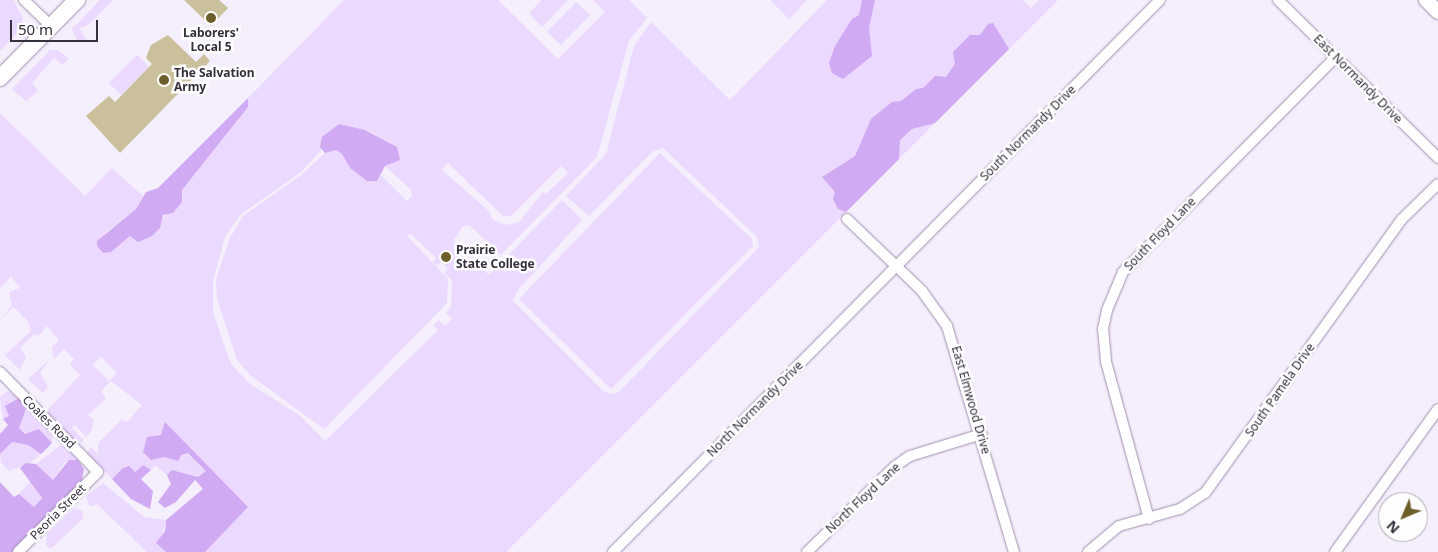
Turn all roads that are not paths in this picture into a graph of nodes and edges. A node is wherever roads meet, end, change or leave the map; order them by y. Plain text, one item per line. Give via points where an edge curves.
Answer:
1 (24, 0) edge
2 (76, 0) edge
3 (1160, 0) edge
4 (1278, 0) edge
5 (1426, 0) edge
6 (1438, 12) edge
7 (51, 26) junction
8 (1336, 57) junction
9 (0, 78) edge
10 (1438, 158) edge
11 (1438, 184) edge
12 (847, 219) dead end
13 (896, 266) junction
14 (0, 372) edge
15 (1438, 408) edge
16 (982, 434) junction
17 (98, 472) joint
18 (1149, 519) junction
19 (18, 552) edge
20 (613, 552) edge
21 (808, 552) edge
22 (1014, 552) edge
23 (1088, 552) edge
24 (1335, 552) edge

1 - 7 street
2 - 7 main road
3 - 13 street, South Normandy Drive
4 - 8 street, East Normandy Drive
5 - 6 main road
7 - 9 main road
8 - 10 street, East Normandy Drive
8 - 18 street, South Floyd Lane via 1123,272 1107,310 1103,329 1106,362
11 - 18 street, South Pamela Drive via 1402,219 1213,485 1190,504
12 - 13 street, East Elmwood Drive
13 - 16 street, East Elmwood Drive via 922,291 947,326
13 - 20 street, North Normandy Drive
14 - 17 street, Coales Road
15 - 24 street
16 - 21 street, North Floyd Lane via 910,456 894,467
16 - 22 street, East Elmwood Drive
17 - 19 street, Peoria Street
18 - 23 street, South Pamela Drive via 1119,526

